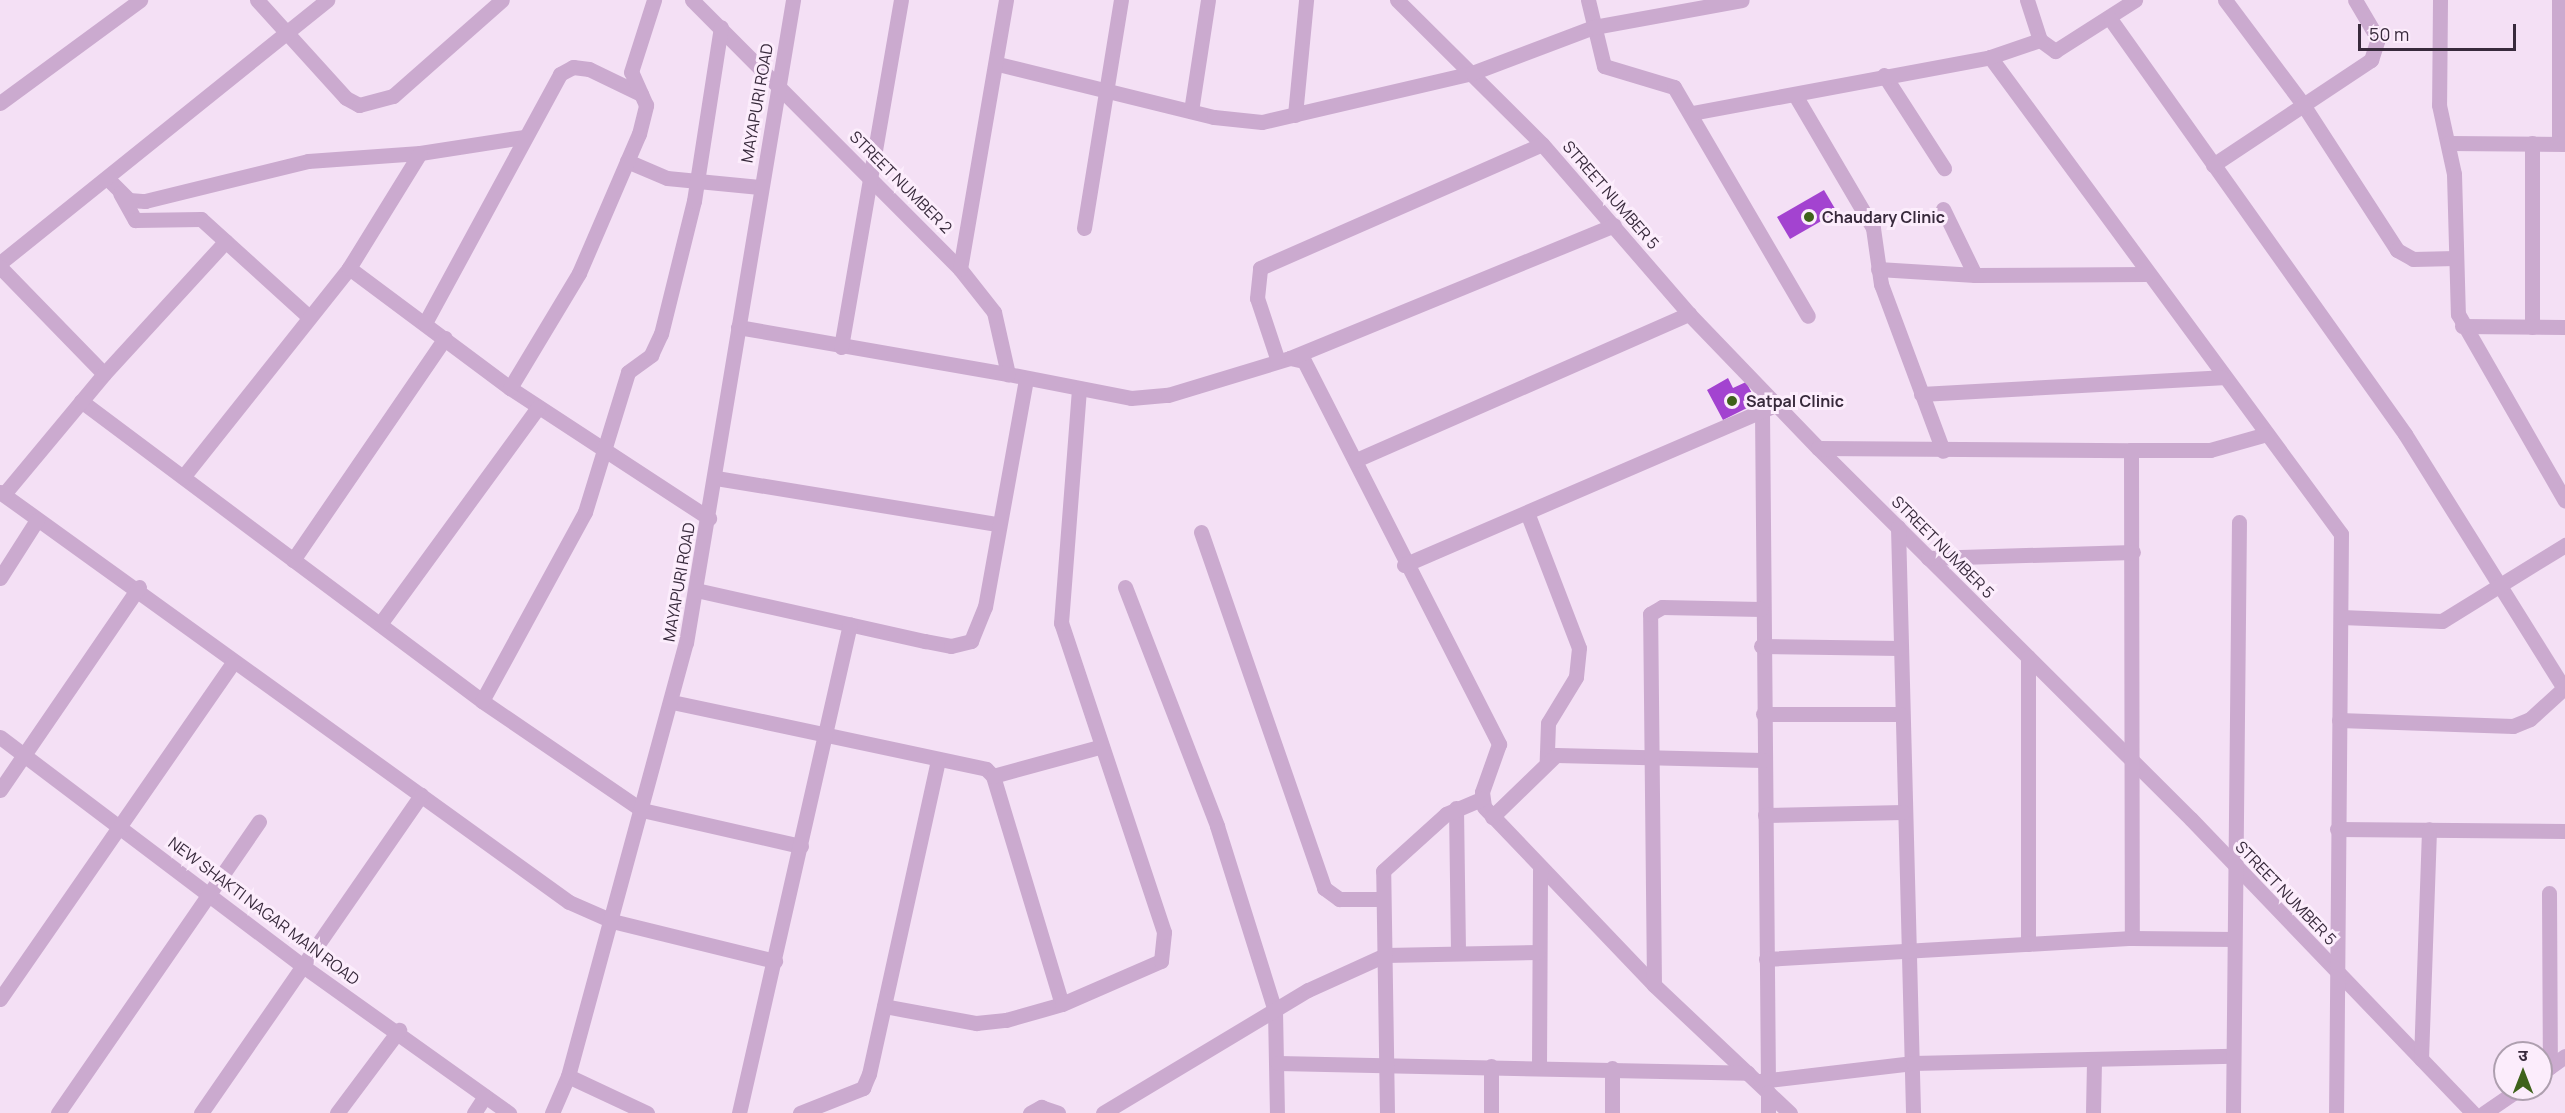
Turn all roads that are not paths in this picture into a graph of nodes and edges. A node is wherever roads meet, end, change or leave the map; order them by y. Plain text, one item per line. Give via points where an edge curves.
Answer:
1 (140, 0) edge
2 (257, 0) edge
3 (327, 0) edge
4 (502, 0) edge
5 (654, 0) edge
6 (692, 0) edge
7 (793, 0) edge
8 (901, 0) edge
9 (1006, 0) edge
10 (1121, 0) edge
11 (1208, 0) edge
12 (1306, 0) edge
13 (1397, 0) edge
14 (1588, 0) edge
15 (1742, 0) edge
16 (2027, 0) edge
17 (2135, 0) edge
18 (2225, 0) edge
19 (2355, 0) edge
20 (2440, 0) edge
21 (2559, 0) edge
22 (2111, 20) junction
23 (721, 27) junction
24 (1594, 27) junction
25 (288, 34) junction
26 (2040, 40) junction
27 (1990, 57) junction
28 (998, 64) junction
29 (1472, 73) junction
30 (1884, 75) junction
31 (780, 84) junction
32 (1109, 88) junction
33 (641, 93) junction
34 (1795, 94) junction
35 (0, 103) edge
36 (2302, 103) junction
37 (1191, 111) junction
38 (1692, 113) junction
39 (1295, 115) junction
40 (523, 137) junction
41 (2448, 143) junction
42 (2532, 143) junction
43 (1542, 144) junction
44 (2562, 144) edge
45 (420, 153) junction
46 (627, 161) junction
47 (2213, 165) junction
48 (1944, 168) dead end
49 (872, 179) junction
50 (108, 180) junction
51 (698, 180) junction
52 (760, 187) junction
53 (120, 193) junction
54 (1943, 209) dead end
55 (1614, 225) junction
56 (1084, 228) dead end
57 (226, 242) junction
58 (2455, 258) junction
59 (0, 265) edge
60 (349, 268) junction
61 (960, 269) junction
62 (1878, 269) junction
63 (2147, 274) junction
64 (1975, 275) junction
65 (1689, 314) junction
66 (1808, 316) dead end
67 (309, 317) junction
68 (425, 323) junction
69 (2462, 326) junction
70 (738, 327) junction
71 (2532, 327) junction
72 (2565, 327) edge
73 (445, 338) junction
74 (841, 346) junction
75 (1284, 359) junction
76 (104, 374) junction
77 (1008, 374) junction
78 (2222, 377) junction
79 (1026, 380) junction
80 (510, 388) junction
81 (1079, 389) junction
82 (1921, 394) junction
83 (81, 401) junction
84 (537, 407) junction
85 (1769, 408) junction
86 (2267, 434) junction
87 (606, 448) junction
88 (1818, 448) junction
89 (2131, 450) junction
90 (1943, 451) junction
91 (1356, 460) junction
92 (183, 477) junction
93 (716, 478) junction
94 (2, 493) edge
95 (2565, 501) edge
96 (1528, 515) junction
97 (709, 518) junction
98 (37, 520) junction
99 (2239, 522) dead end
100 (998, 524) junction
101 (1898, 527) junction
102 (1202, 532) dead end
103 (2565, 545) edge
104 (2133, 552) junction
105 (1928, 558) junction
106 (293, 560) junction
107 (1404, 565) junction
108 (0, 578) edge
109 (139, 587) junction
110 (1125, 587) dead end
111 (2502, 588) junction
112 (696, 590) junction
113 (1761, 609) junction
114 (2341, 617) junction
115 (380, 624) junction
116 (850, 624) junction
117 (1761, 646) junction
118 (1900, 648) junction
119 (2028, 657) junction
120 (233, 662) junction
121 (2565, 689) edge
122 (482, 701) junction
123 (672, 702) junction
124 (1763, 714) junction
125 (1900, 714) junction
126 (2339, 720) junction
127 (0, 736) edge
128 (826, 738) junction
129 (1099, 747) junction
130 (24, 753) junction
131 (1650, 757) junction
132 (938, 759) junction
133 (1547, 760) junction
134 (1763, 760) junction
135 (2133, 762) junction
136 (993, 776) junction
137 (0, 790) edge
138 (421, 795) junction
139 (1482, 800) junction
140 (1456, 808) junction
141 (642, 810) junction
142 (1903, 812) junction
143 (1765, 816) junction
144 (1492, 817) junction
145 (259, 822) dead end
146 (120, 825) junction
147 (2337, 830) junction
148 (2429, 830) junction
149 (2565, 831) edge
150 (801, 846) junction
151 (2234, 865) junction
152 (1540, 868) junction
153 (2549, 893) dead end
154 (209, 895) junction
155 (1380, 898) junction
156 (612, 921) junction
157 (2132, 938) junction
158 (2234, 939) junction
159 (2028, 944) junction
160 (1909, 949) junction
161 (1458, 950) junction
162 (1538, 952) junction
163 (1385, 956) junction
164 (1766, 959) junction
165 (775, 961) junction
166 (300, 964) junction
167 (2335, 969) junction
168 (1654, 986) junction
169 (0, 999) edge
170 (1062, 1004) junction
171 (884, 1006) junction
172 (1275, 1011) junction
173 (399, 1030) junction
174 (2546, 1041) edge
175 (2233, 1056) junction
176 (2421, 1059) junction
177 (2094, 1062) junction
178 (1278, 1063) junction
179 (1913, 1063) junction
180 (1388, 1064) junction
181 (1491, 1066) junction
182 (1539, 1066) junction
183 (1612, 1068) junction
184 (568, 1076) junction
185 (1760, 1082) junction
186 (485, 1096) junction
187 (2501, 1101) edge
188 (58, 1113) edge
189 (201, 1113) edge
190 (337, 1113) edge
191 (474, 1113) edge
192 (509, 1113) edge
193 (552, 1113) edge
194 (647, 1113) edge
195 (739, 1113) edge
196 (801, 1113) edge
197 (1030, 1113) edge
198 (1058, 1113) edge
199 (1103, 1113) edge
200 (1277, 1113) edge
201 (1387, 1113) edge
202 (1491, 1113) edge
203 (1612, 1113) edge
204 (1768, 1113) edge
205 (1790, 1113) edge
206 (1913, 1113) edge
207 (2093, 1113) edge
208 (2233, 1113) edge
209 (2336, 1113) edge
210 (2473, 1113) edge
211 (2484, 1113) edge

1 - 35 street
2 - 25 street
3 - 25 street
4 - 25 street via 393,96 373,105 346,98
5 - 33 street via 631,72
6 - 23 street, STREET NUMBER 2
7 - 31 street, MAYAPURI ROAD
8 - 49 street
9 - 28 street
10 - 32 street
11 - 37 street
12 - 39 street
13 - 29 street, STREET NUMBER 5
14 - 24 street
15 - 24 street
16 - 26 street
17 - 22 street
18 - 36 street
19 - 36 street via 2375,32 2376,52
20 - 41 street via 2439,105
21 - 44 street
22 - 26 street via 2062,49 2049,49
22 - 47 street
23 - 31 street, STREET NUMBER 2
23 - 51 street
24 - 29 street
24 - 38 street via 1604,66 1667,83
25 - 50 street
26 - 27 street
27 - 30 street
27 - 63 street
28 - 32 street
28 - 61 street
29 - 39 street
29 - 43 street, STREET NUMBER 5
30 - 34 street
30 - 48 street
31 - 49 street, STREET NUMBER 2
31 - 52 street, MAYAPURI ROAD
32 - 37 street
32 - 56 street
33 - 40 street via 589,69 566,70 554,81
33 - 46 street via 644,118
34 - 38 street
34 - 62 street via 1868,215
36 - 47 street
36 - 58 street via 2402,255
37 - 39 street via 1242,122
38 - 66 street
40 - 45 street
40 - 68 street
41 - 42 street
41 - 58 street
42 - 44 street
42 - 71 street
43 - 55 street, STREET NUMBER 5
43 - 75 street via 1260,268 1257,298
45 - 53 street via 286,165 145,201
45 - 60 street
46 - 51 street via 652,174
46 - 80 street via 579,273
47 - 111 street via 2405,434
49 - 61 street, STREET NUMBER 2
49 - 74 street
50 - 53 street
50 - 59 street
51 - 52 street
51 - 87 street via 661,334 651,355 628,372
52 - 70 street, MAYAPURI ROAD
53 - 57 street via 135,220 196,217
54 - 64 street
55 - 65 street, STREET NUMBER 5
55 - 75 street
57 - 67 street
57 - 76 street
58 - 69 street
59 - 76 street
60 - 67 street
60 - 68 street
61 - 77 street, STREET NUMBER 2 via 994,312
62 - 64 street
62 - 82 street
63 - 64 street
63 - 78 street
65 - 85 street, STREET NUMBER 5
65 - 91 street
67 - 92 street
68 - 73 street
69 - 71 street
69 - 95 street
70 - 74 street
70 - 93 street, MAYAPURI ROAD
71 - 72 street
73 - 80 street
73 - 106 street
74 - 77 street
75 - 81 street via 1168,395 1131,399
75 - 91 street via 1310,367
76 - 83 street
77 - 79 street
78 - 82 street
78 - 86 street
79 - 81 street
79 - 100 street
80 - 84 street
81 - 129 street via 1061,622
82 - 90 street
83 - 92 street
83 - 94 street
84 - 87 street
84 - 115 street
85 - 88 street, STREET NUMBER 5
85 - 96 street
85 - 113 street
86 - 89 street via 2210,450
86 - 114 street via 2337,523 2343,547
87 - 97 street
87 - 122 street via 585,512
88 - 90 street
88 - 101 street, STREET NUMBER 5
89 - 90 street
89 - 104 street
91 - 107 street
92 - 106 street
93 - 97 street, MAYAPURI ROAD
93 - 100 street
94 - 98 street
96 - 107 street
96 - 133 street via 1579,648 1576,677 1548,723
97 - 112 street, MAYAPURI ROAD
98 - 108 street
98 - 109 street
99 - 151 street
100 - 116 street via 985,607 971,641 951,646
101 - 105 street, STREET NUMBER 5
101 - 118 street
102 - 155 street via 1324,888 1339,899
103 - 111 street
104 - 105 street
104 - 135 street
105 - 119 street, STREET NUMBER 5
106 - 115 street
107 - 139 street via 1499,744
109 - 120 street
109 - 130 street
110 - 172 street via 1217,826
111 - 114 street via 2442,621
111 - 121 street
112 - 116 street
112 - 123 street, MAYAPURI ROAD
113 - 117 street
113 - 131 street via 1652,610
114 - 126 street
115 - 122 street
116 - 128 street
117 - 118 street
117 - 124 street
118 - 125 street
119 - 135 street, STREET NUMBER 5
119 - 159 street
120 - 138 street
120 - 146 street
121 - 126 street via 2530,719 2513,726
122 - 141 street
123 - 128 street
123 - 141 street, MAYAPURI ROAD
124 - 125 street
124 - 134 street
125 - 142 street
126 - 147 street
127 - 130 street, NEW SHAKTI NAGAR MAIN ROAD
128 - 132 street
128 - 150 street
129 - 136 street
129 - 170 street via 1164,932 1164,949 1151,968
130 - 137 street
130 - 146 street, NEW SHAKTI NAGAR MAIN ROAD
131 - 133 street via 1572,754
131 - 134 street
131 - 168 street
132 - 136 street via 986,769
132 - 171 street
133 - 144 street
134 - 143 street
135 - 151 street, STREET NUMBER 5
135 - 157 street
136 - 170 street
138 - 156 street via 533,880
138 - 166 street
139 - 140 street
139 - 144 street
140 - 155 street via 1386,864
140 - 161 street
141 - 150 street
141 - 156 street, MAYAPURI ROAD
142 - 143 street
142 - 160 street
143 - 164 street
144 - 152 street
145 - 154 street
146 - 154 street, NEW SHAKTI NAGAR MAIN ROAD
146 - 169 street
147 - 148 street
147 - 167 street
148 - 149 street
148 - 176 street
150 - 165 street
151 - 158 street
151 - 167 street, STREET NUMBER 5
152 - 162 street
152 - 168 street
153 - 174 street
154 - 166 street, NEW SHAKTI NAGAR MAIN ROAD
154 - 188 street
155 - 163 street
156 - 165 street
156 - 184 street, MAYAPURI ROAD
157 - 158 street
157 - 159 street
158 - 175 street
159 - 160 street
160 - 164 street
160 - 179 street
161 - 162 street
161 - 163 street
162 - 182 street
163 - 172 street
163 - 180 street
164 - 185 street
165 - 195 street
166 - 173 street, NEW SHAKTI NAGAR MAIN ROAD
166 - 189 street
167 - 176 street, STREET NUMBER 5
167 - 209 street
168 - 185 street
170 - 171 street via 976,1023
171 - 196 street via 863,1088
172 - 178 street
172 - 199 street
173 - 186 street, NEW SHAKTI NAGAR MAIN ROAD
173 - 190 street
175 - 177 street via 2126,1056
175 - 208 street
176 - 210 street, STREET NUMBER 5
177 - 179 street
177 - 207 street
178 - 180 street
178 - 200 street
179 - 185 street
179 - 206 street
180 - 181 street
180 - 201 street
181 - 182 street
181 - 202 street
182 - 183 street
183 - 185 street
183 - 203 street
184 - 193 street, MAYAPURI ROAD
184 - 194 street
185 - 204 street
185 - 205 street
186 - 191 street
186 - 192 street, NEW SHAKTI NAGAR MAIN ROAD
187 - 211 street
197 - 198 street via 1041,1107

